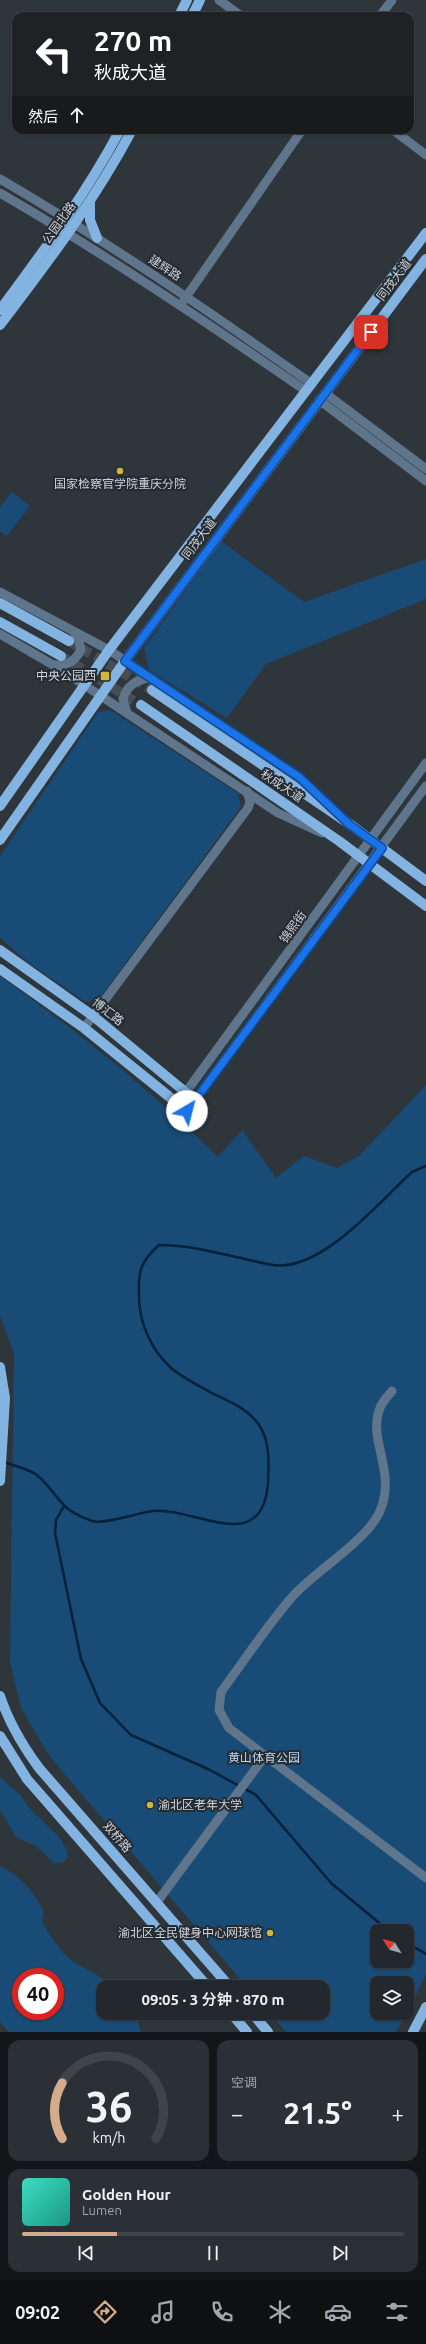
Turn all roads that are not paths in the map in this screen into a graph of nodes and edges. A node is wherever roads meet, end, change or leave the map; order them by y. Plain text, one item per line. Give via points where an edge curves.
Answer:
1 (187, 0) edge
2 (200, 0) edge
3 (219, 0) edge
4 (392, 0) edge
5 (181, 12) edge
6 (194, 12) edge
7 (236, 12) edge
8 (383, 12) edge
9 (118, 134) edge
10 (130, 134) edge
11 (299, 134) edge
12 (398, 134) edge
13 (426, 155) edge
14 (0, 179) edge
15 (0, 193) edge
16 (90, 201) junction
17 (67, 218) junction
18 (76, 224) junction
19 (65, 231) junction
20 (426, 233) edge
21 (97, 238) junction
22 (426, 259) edge
23 (187, 297) junction
24 (181, 305) junction
25 (0, 310) edge
26 (0, 325) edge
27 (309, 387) junction
28 (322, 397) junction
29 (426, 469) edge
30 (426, 480) edge
31 (0, 592) edge
32 (0, 603) edge
33 (0, 622) edge
34 (0, 634) edge
35 (71, 636) junction
36 (109, 650) junction
37 (61, 656) tunnel mouth
38 (125, 661) junction
39 (54, 665) junction
40 (151, 678) junction
41 (84, 685) junction
42 (152, 690) tunnel mouth
43 (100, 695) junction
44 (141, 705) tunnel mouth
45 (127, 713) junction
46 (426, 763) edge
47 (426, 786) edge
48 (246, 791) junction
49 (0, 806) edge
50 (350, 825) junction
51 (0, 840) edge
52 (339, 841) junction
53 (371, 841) junction
54 (382, 848) junction
55 (360, 856) junction
56 (370, 864) junction
57 (426, 881) edge
58 (426, 906) edge
59 (0, 950) edge
60 (0, 969) edge
61 (93, 1016) junction
62 (84, 1028) junction
63 (186, 1092) junction
64 (195, 1100) junction
65 (178, 1103) junction
66 (187, 1111) joint
67 (0, 1368) edge
68 (392, 1391) dead end
69 (0, 1481) edge
70 (0, 1696) edge
71 (0, 1736) edge
72 (265, 1756) junction
73 (426, 1878) edge
74 (157, 1902) junction
75 (202, 1980) edge
76 (224, 1980) edge
77 (426, 2007) edge
78 (237, 2020) edge
79 (258, 2020) edge
80 (247, 2032) edge
81 (268, 2032) edge
82 (413, 2032) edge

1 - 5 main road
2 - 6 main road
3 - 7 street
4 - 8 street
9 - 17 main road, 公园北路
10 - 16 main road, 公园北路
11 - 23 street
12 - 13 street
14 - 17 street, 建辉路
15 - 19 street, 建辉路
16 - 18 main road, 公园北路
16 - 21 main road via 90,220
17 - 18 street, 建辉路
17 - 19 main road, 公园北路
18 - 19 main road, 公园北路
18 - 21 street, 建辉路
19 - 24 street, 建辉路
19 - 25 main road, 公园北路
19 - 26 main road, 公园北路
20 - 27 main road, 同茂大道
21 - 23 street, 建辉路
22 - 28 main road, 同茂大道
23 - 24 street
23 - 27 street, 建辉路
24 - 27 street, 建辉路
27 - 36 main road, 同茂大道
28 - 29 street
28 - 30 street
28 - 38 main road, 同茂大道
31 - 35 street
32 - 35 main road
33 - 37 main road
34 - 39 street
35 - 36 street
35 - 39 street via 79,641 81,650 76,660 66,665
36 - 38 street
36 - 41 main road, 同茂大道
38 - 40 street
38 - 43 main road, 同茂大道
39 - 41 street
40 - 45 street via 144,678 129,686 123,699
40 - 50 street via 299,777
41 - 43 street
41 - 49 main road, 同茂大道
42 - 50 main road, 秋成大道
43 - 45 street
43 - 51 main road, 同茂大道
44 - 52 main road, 秋成大道
45 - 48 street
46 - 53 street, 锦熙街
47 - 54 street, 锦熙街
48 - 52 street via 278,813
48 - 61 street via 250,802 248,808
50 - 53 main road, 秋成大道
52 - 55 main road, 秋成大道
53 - 54 main road, 秋成大道
53 - 55 street, 锦熙街
54 - 56 street, 锦熙街
54 - 57 main road, 秋成大道
55 - 56 main road, 秋成大道
55 - 63 street, 锦熙街
56 - 58 main road, 秋成大道
56 - 64 street, 锦熙街
59 - 61 main road, 博汇路
60 - 62 main road
61 - 62 street
61 - 63 main road, 博汇路
62 - 65 main road
63 - 64 main road, 博汇路
63 - 65 street, 锦熙街
64 - 66 street, 锦熙街
65 - 66 main road
67 - 69 main road via 6,1398
68 - 72 street via 380,1407 376,1425 387,1477 386,1495 380,1512 369,1529 292,1597 221,1692 219,1710 229,1728
70 - 74 main road, 双桥路 via 21,1743 39,1768
71 - 75 main road via 27,1779
72 - 73 street
72 - 74 street
74 - 76 main road, 双桥路
77 - 82 main road
78 - 80 main road
79 - 81 main road

